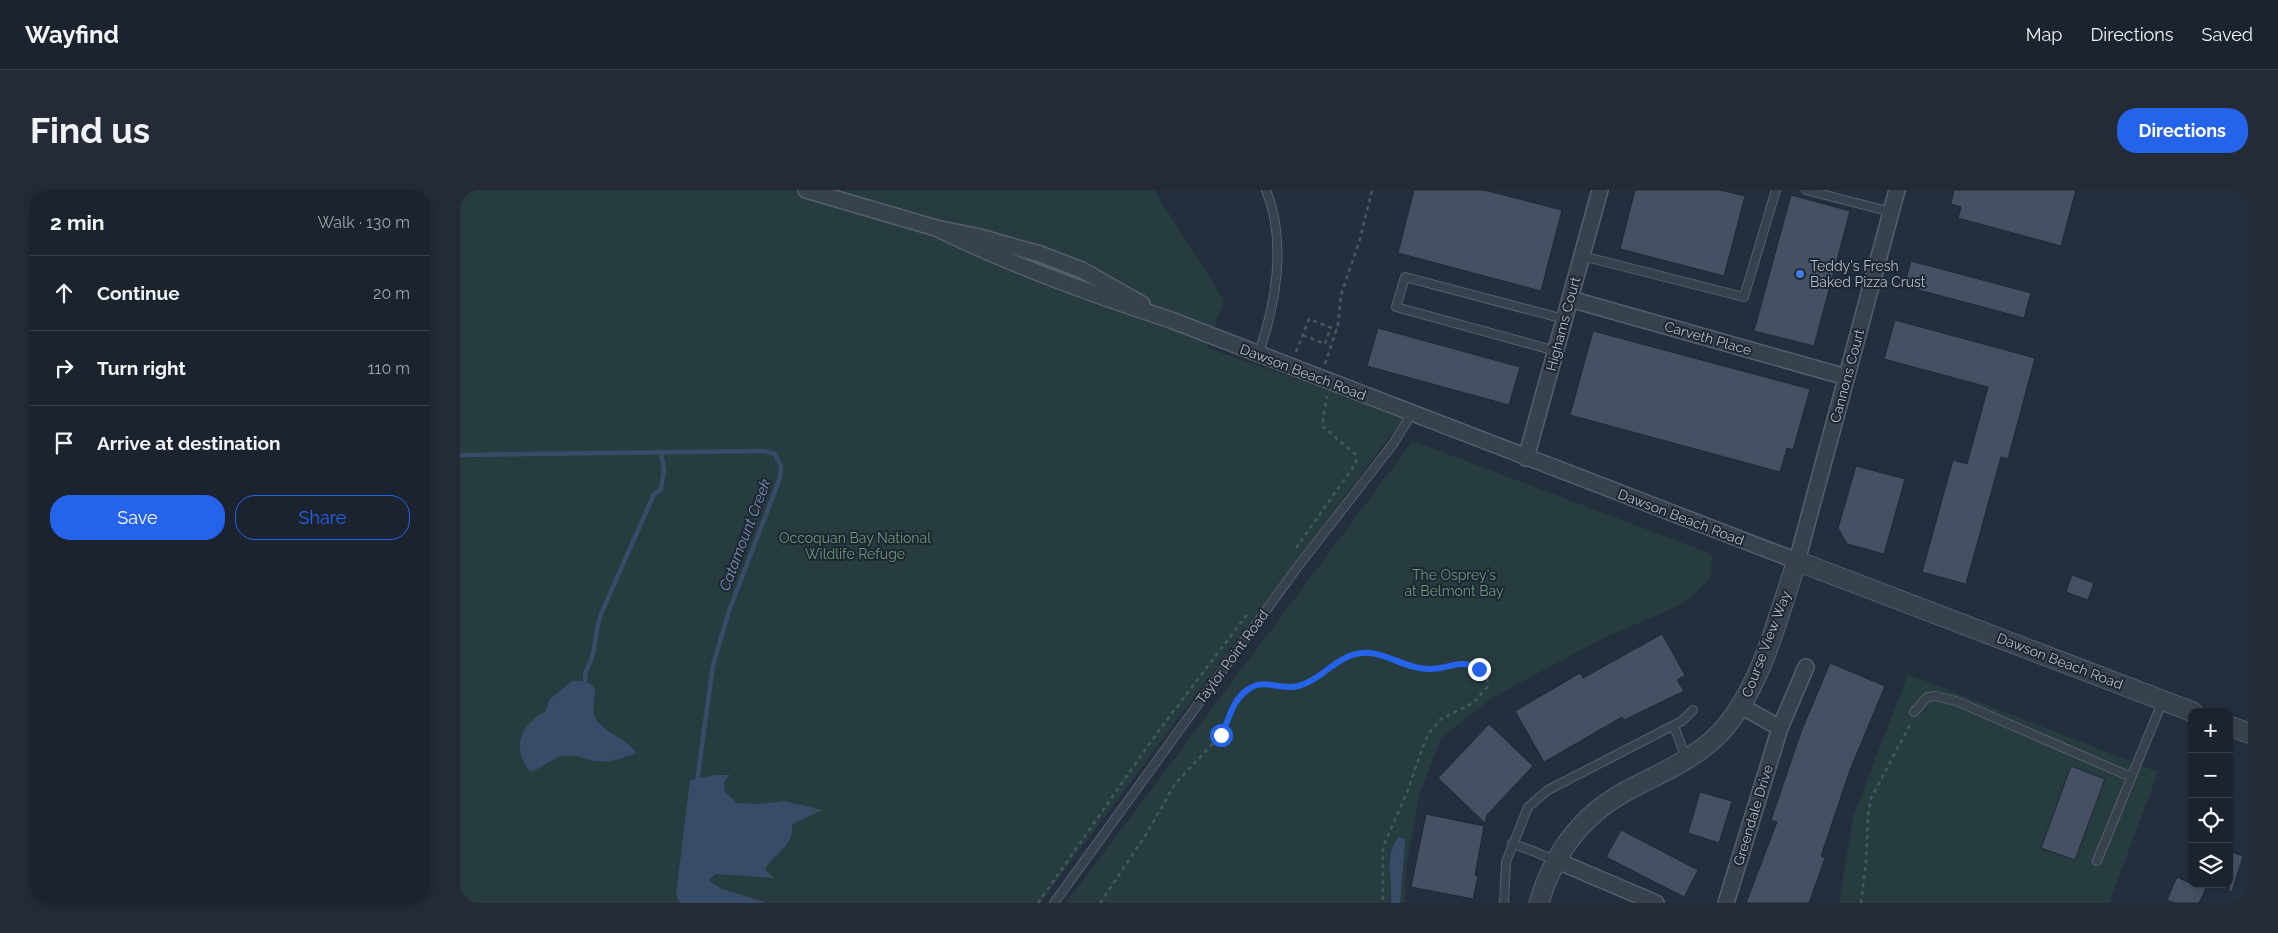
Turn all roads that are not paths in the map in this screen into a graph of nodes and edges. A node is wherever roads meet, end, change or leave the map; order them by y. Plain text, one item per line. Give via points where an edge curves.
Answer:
1 (806, 190) edge
2 (1266, 190) edge
3 (1776, 190) edge
4 (1806, 190) edge
5 (1897, 190) edge
6 (1597, 191) edge
7 (1891, 212) junction
8 (1582, 256) junction
9 (1570, 299) junction
10 (1564, 320) junction
11 (1556, 351) junction
12 (1258, 355) junction
13 (1846, 377) junction
14 (1412, 413) junction
15 (1526, 458) junction
16 (1797, 561) junction
17 (1806, 667) dead end
18 (2163, 700) junction
19 (1741, 706) junction
20 (1693, 710) dead end
21 (2188, 710) edge
22 (1914, 712) road end
23 (1674, 726) junction
24 (2233, 727) edge
25 (1780, 728) junction
26 (2248, 733) edge
27 (1686, 760) junction
28 (2131, 777) junction
29 (1512, 843) junction
30 (1555, 860) junction
31 (2097, 861) dead end
32 (1054, 903) edge
33 (1504, 903) edge
34 (1539, 903) edge
35 (1656, 903) edge
36 (1726, 903) edge

1 - 12 street, Dawson Beach Road via 936,228 1018,247 1074,266 1171,320
2 - 12 lane via 1276,230 1275,284 1268,328
3 - 8 lane via 1744,298
4 - 7 lane
5 - 7 street, Cannons Court
6 - 8 street, Highams Court
7 - 13 street, Cannons Court
8 - 9 street, Highams Court
9 - 10 street, Highams Court
9 - 13 street, Carveth Place
10 - 11 street, Highams Court
10 - 11 lane via 1405,277 1396,307
11 - 15 street, Highams Court
12 - 14 street, Dawson Beach Road
13 - 16 street, Cannons Court
14 - 15 street, Dawson Beach Road
14 - 32 lane, Taylor Point Road
15 - 16 street, Dawson Beach Road
16 - 18 street, Dawson Beach Road
16 - 19 street, Course View Way via 1753,684
17 - 25 street, Greendale Drive
18 - 21 street, Dawson Beach Road
18 - 28 lane
19 - 25 street
19 - 27 street, Course View Way via 1718,734
20 - 23 lane
22 - 28 lane via 1927,697 1956,701
23 - 27 lane
23 - 29 lane via 1548,790 1528,807
24 - 26 street
25 - 36 street, Greendale Drive
27 - 30 street, Course View Way via 1601,806 1577,829
28 - 31 lane
29 - 30 lane
29 - 33 lane via 1506,862
30 - 34 street, Course View Way
30 - 35 street

